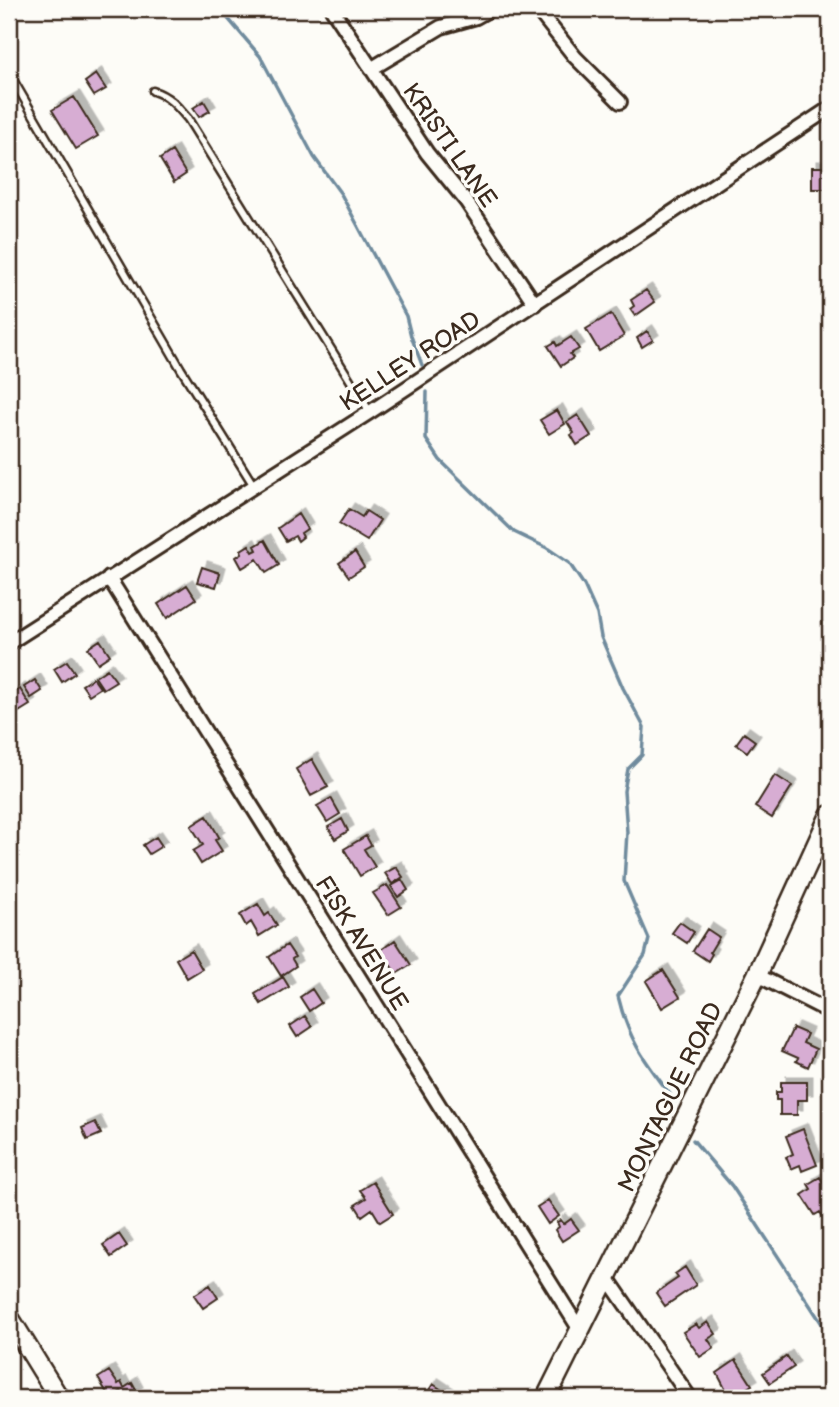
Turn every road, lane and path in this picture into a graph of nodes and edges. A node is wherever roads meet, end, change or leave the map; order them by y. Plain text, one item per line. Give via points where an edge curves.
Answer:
1 (332, 9) edge
2 (490, 9) edge
3 (537, 9) edge
4 (371, 69) junction
5 (9, 73) edge
6 (153, 91) dead end
7 (620, 102) dead end
8 (830, 108) edge
9 (535, 304) junction
10 (370, 412) junction
11 (254, 486) junction
12 (109, 578) junction
13 (9, 643) edge
14 (830, 815) edge
15 (757, 975) junction
16 (830, 1012) edge
17 (608, 1279) junction
18 (9, 1317) edge
19 (580, 1330) junction
20 (59, 1398) edge
21 (546, 1398) edge
22 (690, 1398) edge

1 - 4 street, KRISTI LANE
2 - 4 street via 441,27
3 - 7 street via 575,57
4 - 9 street, KRISTI LANE
5 - 11 lane via 180,369
6 - 10 lane via 173,101 188,119
8 - 9 street, KELLEY ROAD
9 - 10 street, KELLEY ROAD
10 - 11 street, KELLEY ROAD
11 - 12 street, KELLEY ROAD
12 - 13 street, KELLEY ROAD
12 - 19 street, FISK AVENUE
14 - 15 main road, MONTAGUE ROAD
15 - 16 street
15 - 17 main road, MONTAGUE ROAD
17 - 19 main road, MONTAGUE ROAD
17 - 22 street
18 - 20 main road
19 - 21 main road, MONTAGUE ROAD

